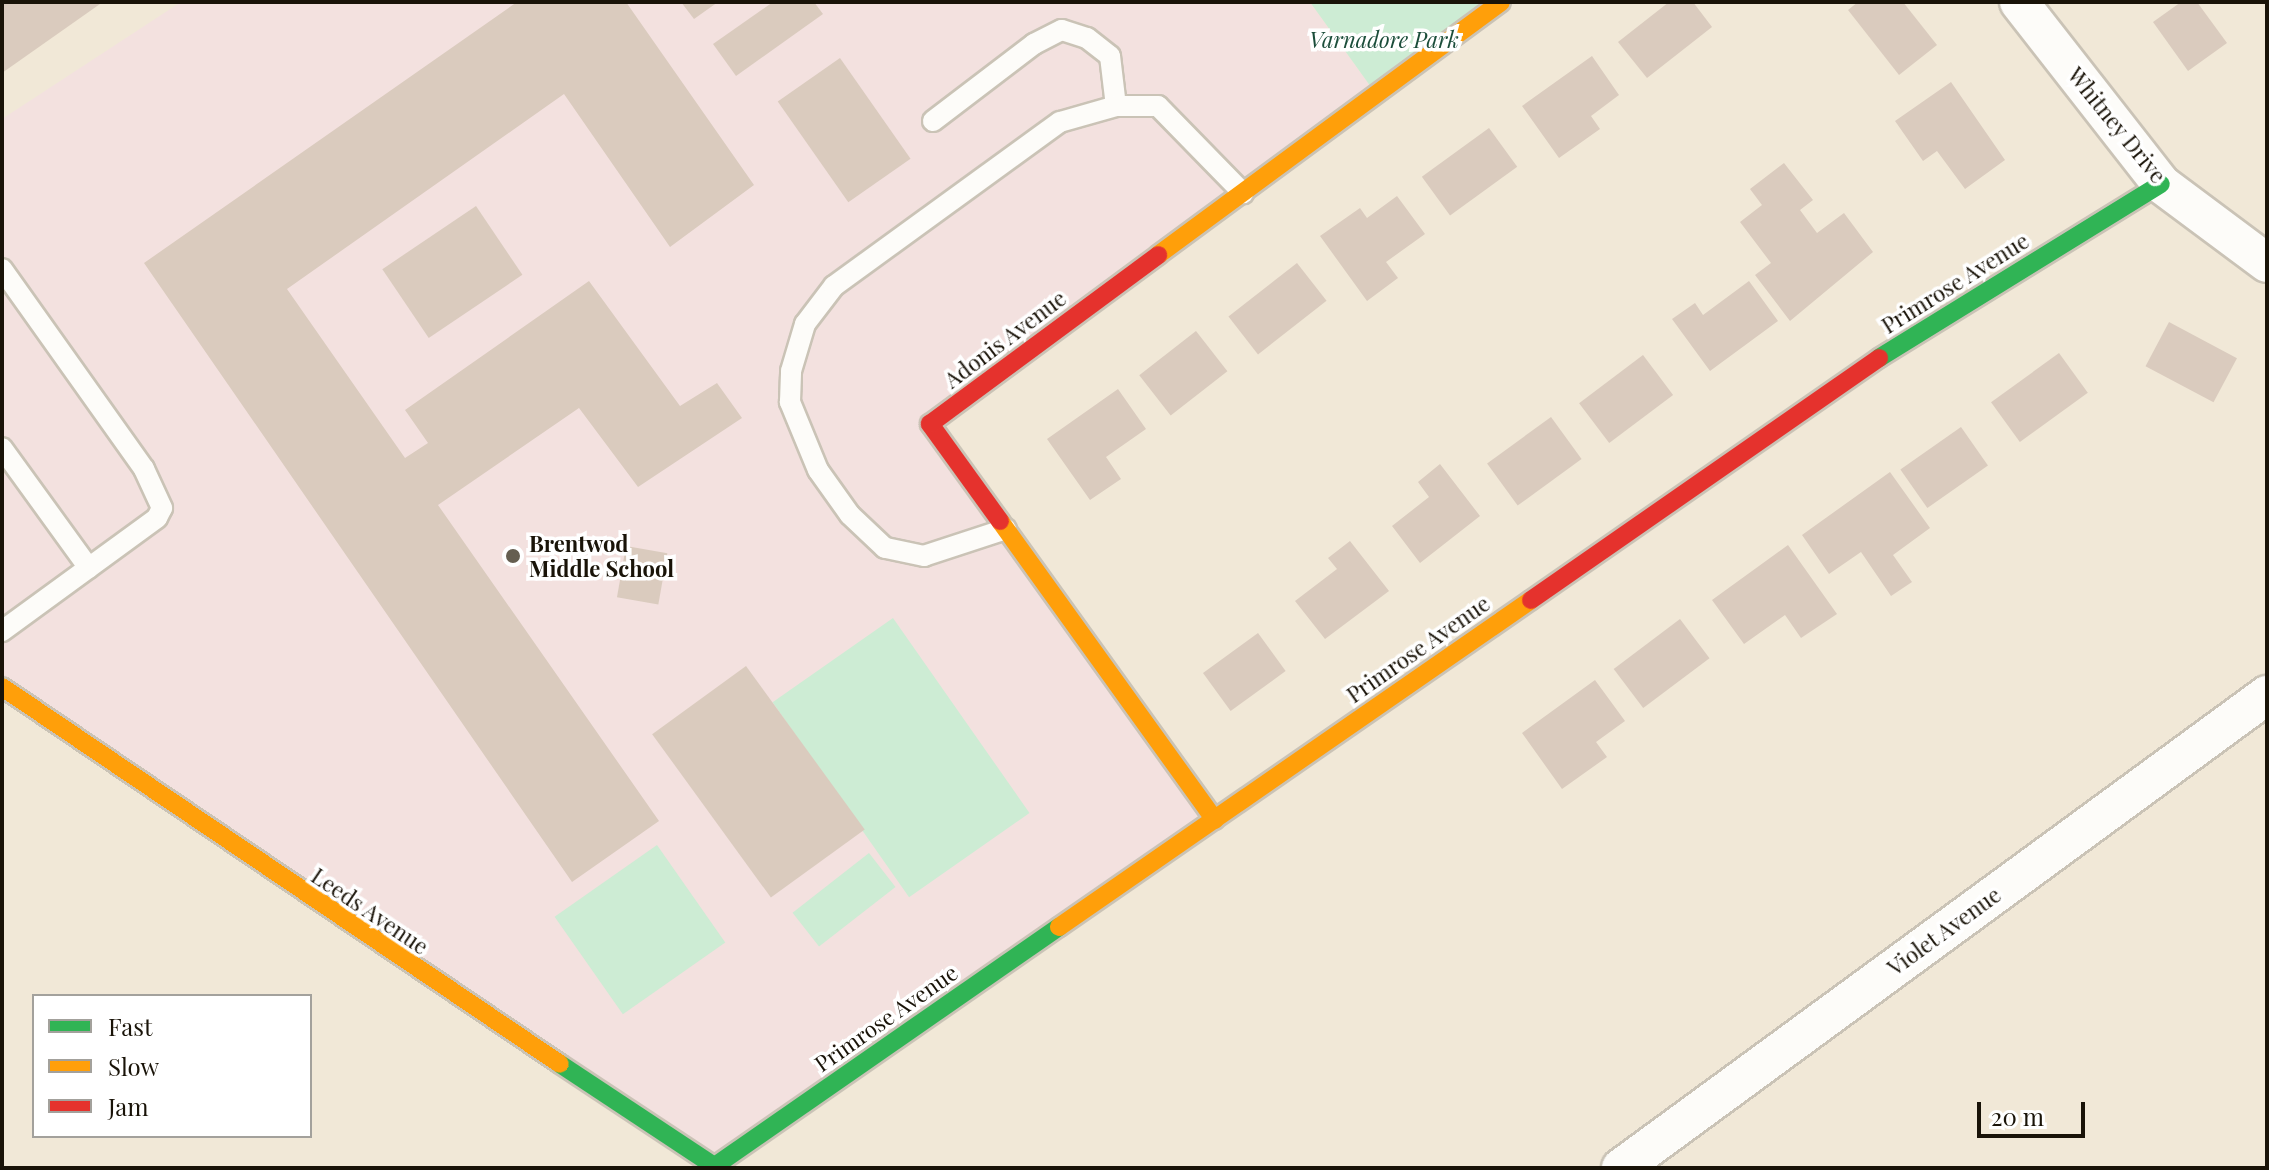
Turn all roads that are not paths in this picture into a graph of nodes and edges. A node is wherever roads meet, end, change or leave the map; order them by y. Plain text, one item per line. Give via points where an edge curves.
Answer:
1 (1501, 2) edge
2 (2019, 2) edge
3 (1116, 106) junction
4 (933, 121) dead end
5 (2161, 184) junction
6 (1243, 193) junction
7 (2267, 263) edge
8 (2, 269) edge
9 (2, 448) edge
10 (1006, 529) junction
11 (89, 568) junction
12 (2, 631) edge
13 (2, 687) edge
14 (2267, 695) edge
15 (1215, 820) junction
16 (714, 1167) edge
17 (1621, 1168) edge

1 - 6 street, Adonis Avenue
2 - 5 street, Whitney Drive
3 - 4 lane via 1110,56 1087,38 1062,30 1034,44
3 - 6 lane via 1158,106
3 - 10 lane via 1060,122 834,286 805,324 791,371 790,402 818,470 850,515 885,548 924,556
5 - 7 street, Whitney Drive
5 - 15 street, Primrose Avenue via 1879,358
6 - 10 street, Adonis Avenue via 930,424
8 - 11 lane via 160,494 157,518
9 - 11 lane
10 - 15 street, Adonis Avenue
11 - 12 lane
13 - 16 street, Leeds Avenue via 315,903
14 - 17 street, Violet Avenue
15 - 16 street, Primrose Avenue

